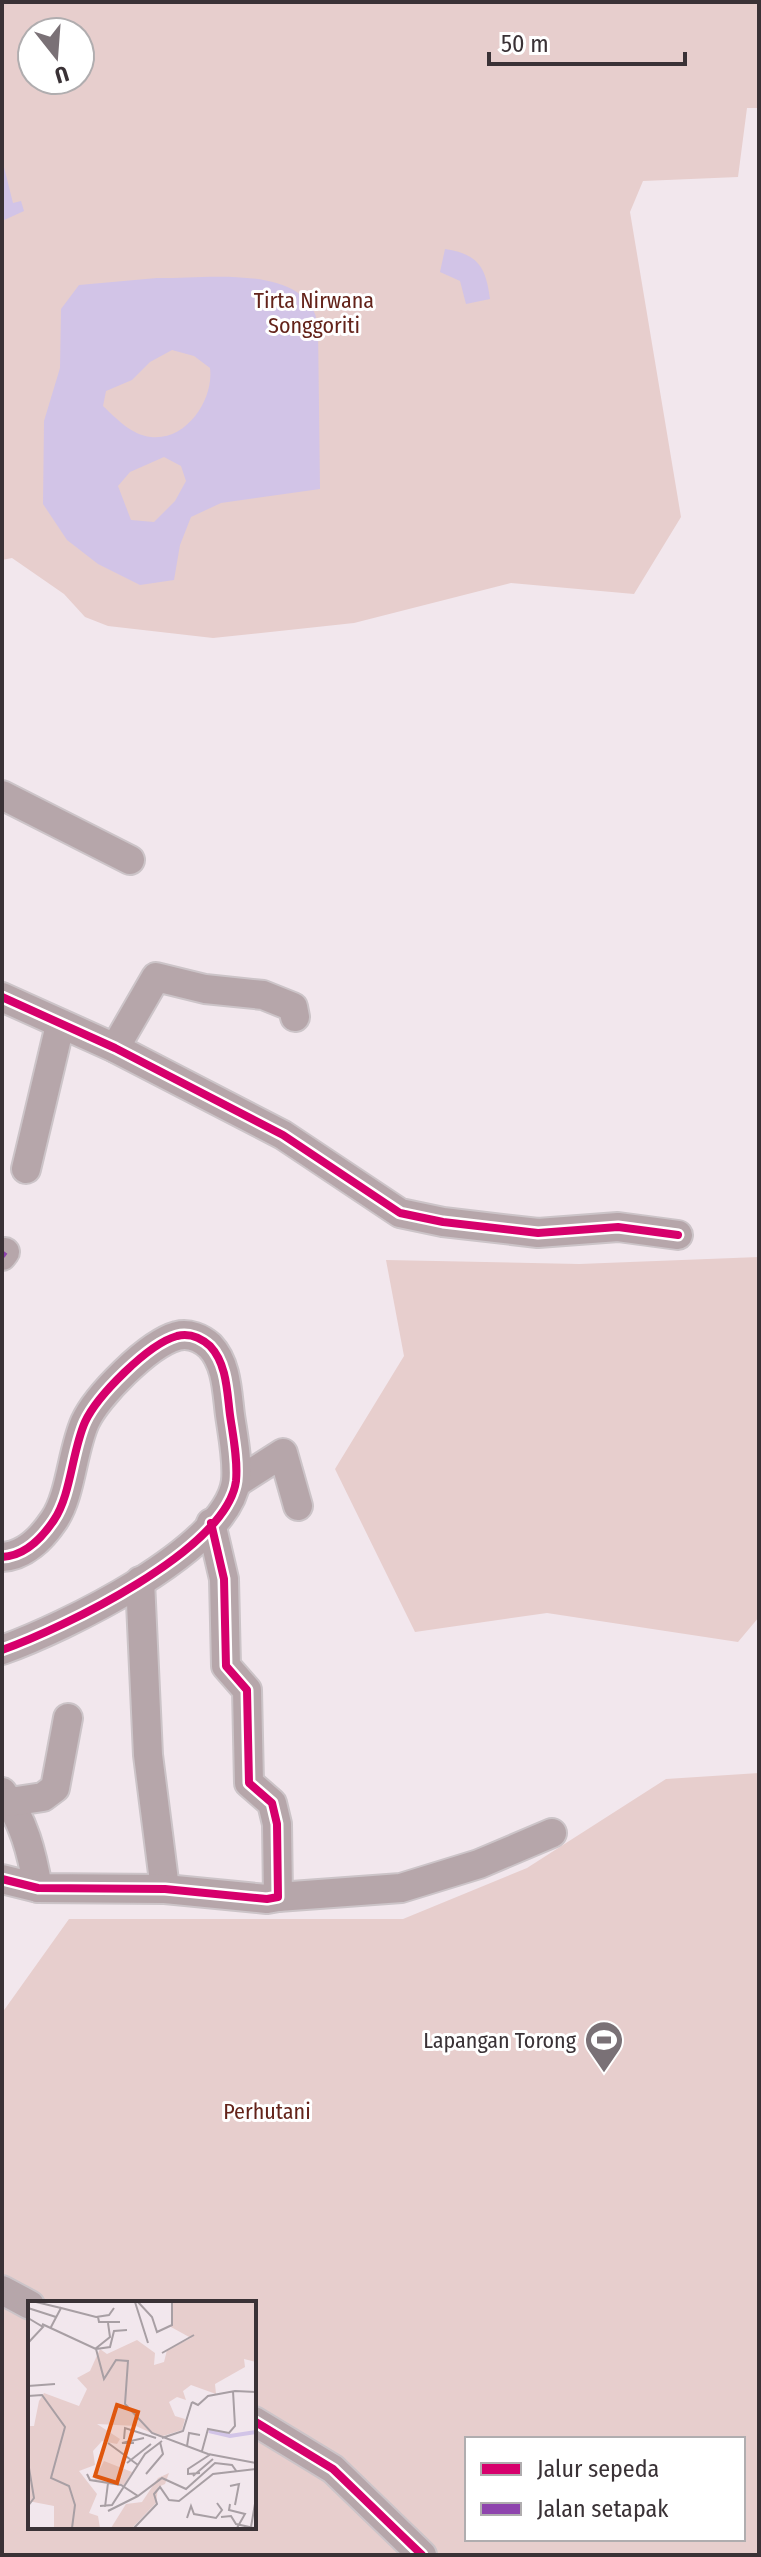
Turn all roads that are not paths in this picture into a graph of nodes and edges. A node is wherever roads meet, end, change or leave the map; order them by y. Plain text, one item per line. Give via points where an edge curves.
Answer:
1 (2, 795) edge
2 (130, 860) dead end
3 (2, 997) edge
4 (295, 1017) dead end
5 (60, 1025) junction
6 (115, 1048) junction
7 (26, 1169) dead end
8 (678, 1235) dead end
9 (236, 1483) junction
10 (298, 1506) dead end
11 (211, 1523) junction
12 (2, 1557) edge
13 (140, 1581) junction
14 (2, 1650) edge
15 (68, 1718) dead end
16 (6, 1797) edge
17 (552, 1833) dead end
18 (2, 1879) edge
19 (38, 1888) junction
20 (165, 1889) junction
21 (278, 1897) junction
22 (2, 2290) edge
23 (28, 2304) edge
24 (256, 2422) edge
25 (422, 2555) edge

1 - 2 street
3 - 5 street
4 - 6 street via 293,1007 263,995 156,977
5 - 6 street
5 - 7 street
6 - 8 street via 283,1135 400,1213 538,1233 618,1227
9 - 10 street via 283,1453
9 - 11 street
9 - 12 street via 234,1439 219,1360 197,1337 178,1336 114,1383 92,1409 56,1518 32,1545
11 - 13 street via 170,1565
11 - 21 street via 224,1579 226,1666 247,1690 249,1783 272,1803 277,1824
13 - 14 street via 53,1631
13 - 20 street via 148,1755
15 - 16 street via 55,1788 43,1797
16 - 19 street via 32,1855
17 - 21 street via 479,1864 401,1888
18 - 19 street
19 - 20 street
20 - 21 street
22 - 23 street
24 - 25 street via 333,2469

